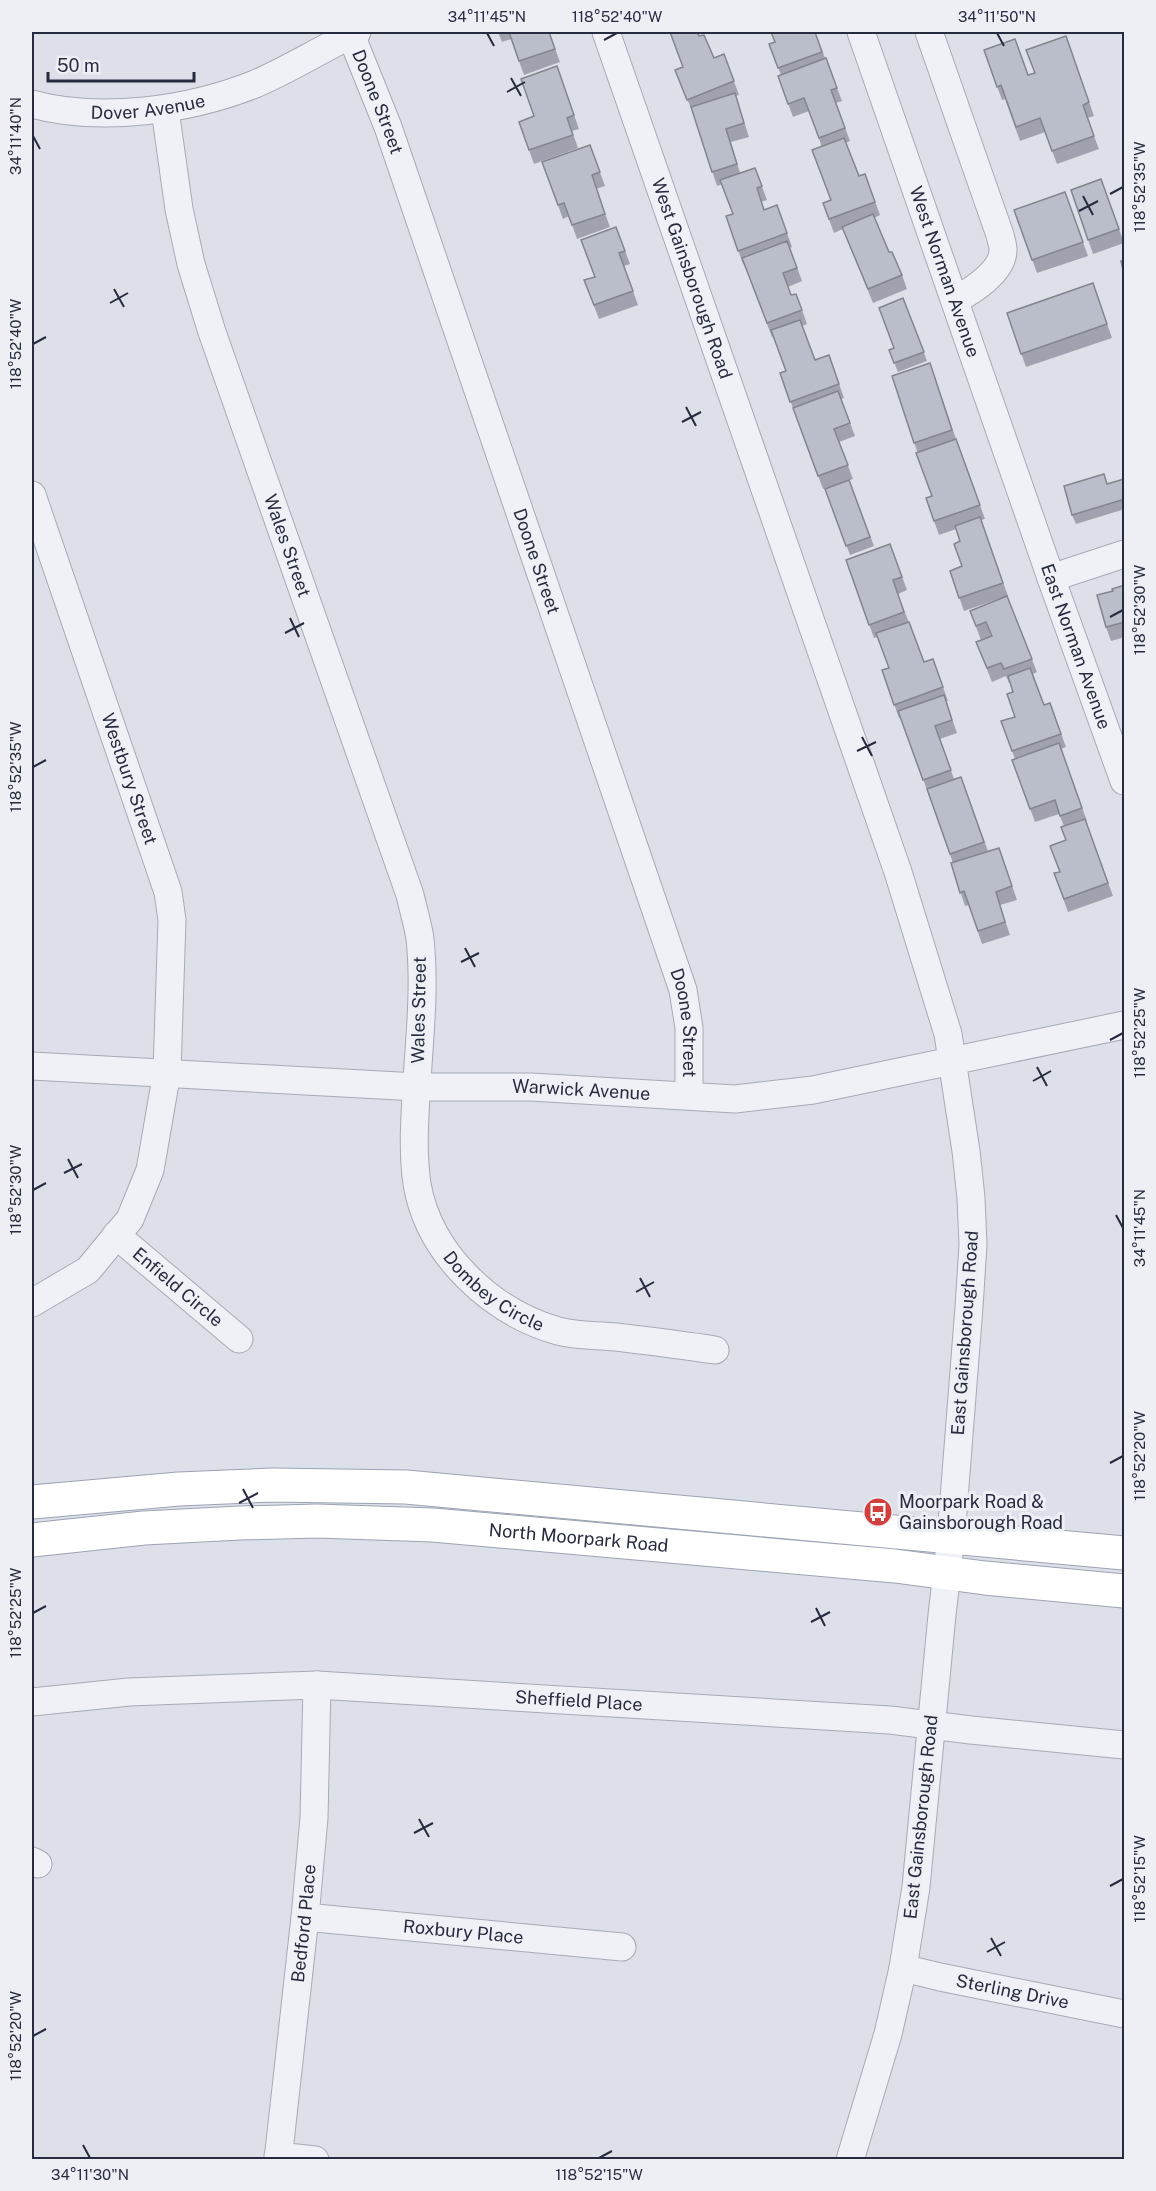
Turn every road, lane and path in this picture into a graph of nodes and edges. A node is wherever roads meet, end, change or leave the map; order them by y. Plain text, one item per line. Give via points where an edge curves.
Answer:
1 (606, 32) edge
2 (861, 32) edge
3 (929, 32) edge
4 (354, 33) edge
5 (32, 104) edge
6 (165, 110) junction
7 (955, 300) junction
8 (32, 495) edge
9 (1028, 510) joint
10 (776, 526) joint
11 (1125, 554) edge
12 (1051, 578) junction
13 (1125, 781) edge
14 (1125, 1025) edge
15 (953, 1061) junction
16 (32, 1066) edge
17 (167, 1072) junction
18 (417, 1087) junction
19 (689, 1095) junction
20 (116, 1235) junction
21 (32, 1303) edge
22 (239, 1339) dead end
23 (715, 1350) dead end
24 (32, 1502) edge
25 (951, 1537) junction
26 (32, 1540) edge
27 (1125, 1554) edge
28 (947, 1573) junction
29 (1125, 1592) edge
30 (317, 1685) junction
31 (32, 1702) edge
32 (931, 1725) junction
33 (1125, 1745) edge
34 (305, 1917) junction
35 (622, 1947) dead end
36 (903, 1968) junction
37 (1125, 2014) edge
38 (278, 2158) edge
39 (315, 2160) edge
40 (850, 2160) edge

1 - 10 street, West Gainsborough Road
2 - 7 street, West Norman Avenue
3 - 7 street via 1004,251 999,264 975,290
4 - 6 street, Dover Avenue via 256,83
4 - 19 street, Doone Street via 683,990 689,1028
5 - 6 street, Dover Avenue via 104,112
6 - 18 street, Wales Street via 179,209 205,309 410,895 420,937 422,970
7 - 9 street, West Norman Avenue
8 - 17 street, Westbury Street via 168,892 172,920
9 - 12 street, East Norman Avenue
10 - 15 street, East Gainsborough Road via 898,872
11 - 12 street
12 - 13 street, East Norman Avenue
14 - 15 street, Warwick Avenue
15 - 19 street, Warwick Avenue via 813,1090 735,1099
15 - 25 street, East Gainsborough Road via 966,1151 973,1245
16 - 17 street, Warwick Avenue
17 - 18 street, Warwick Avenue
17 - 20 street, Westbury Street via 150,1170 130,1219
18 - 19 street, Warwick Avenue via 531,1087
18 - 23 street, Dombey Circle via 417,1185 427,1218 457,1266 480,1289 513,1314 559,1331
20 - 21 street, Westbury Street via 88,1270
20 - 22 street, Enfield Circle
24 - 25 main road, North Moorpark Road via 273,1485 406,1487
25 - 27 main road, North Moorpark Road
25 - 28 street, East Gainsborough Road
26 - 28 main road, North Moorpark Road via 240,1523 433,1524
28 - 29 main road, North Moorpark Road
28 - 32 street, East Gainsborough Road
30 - 31 street, Sheffield Place via 129,1692
30 - 32 street, Sheffield Place
30 - 34 street, Bedford Place via 314,1818
32 - 33 street, Sheffield Place
32 - 36 street, East Gainsborough Road via 916,1887
34 - 35 street, Roxbury Place
34 - 38 street, Bedford Place
36 - 37 street, Sterling Drive
36 - 40 street, East Gainsborough Road via 888,2034
38 - 39 street

